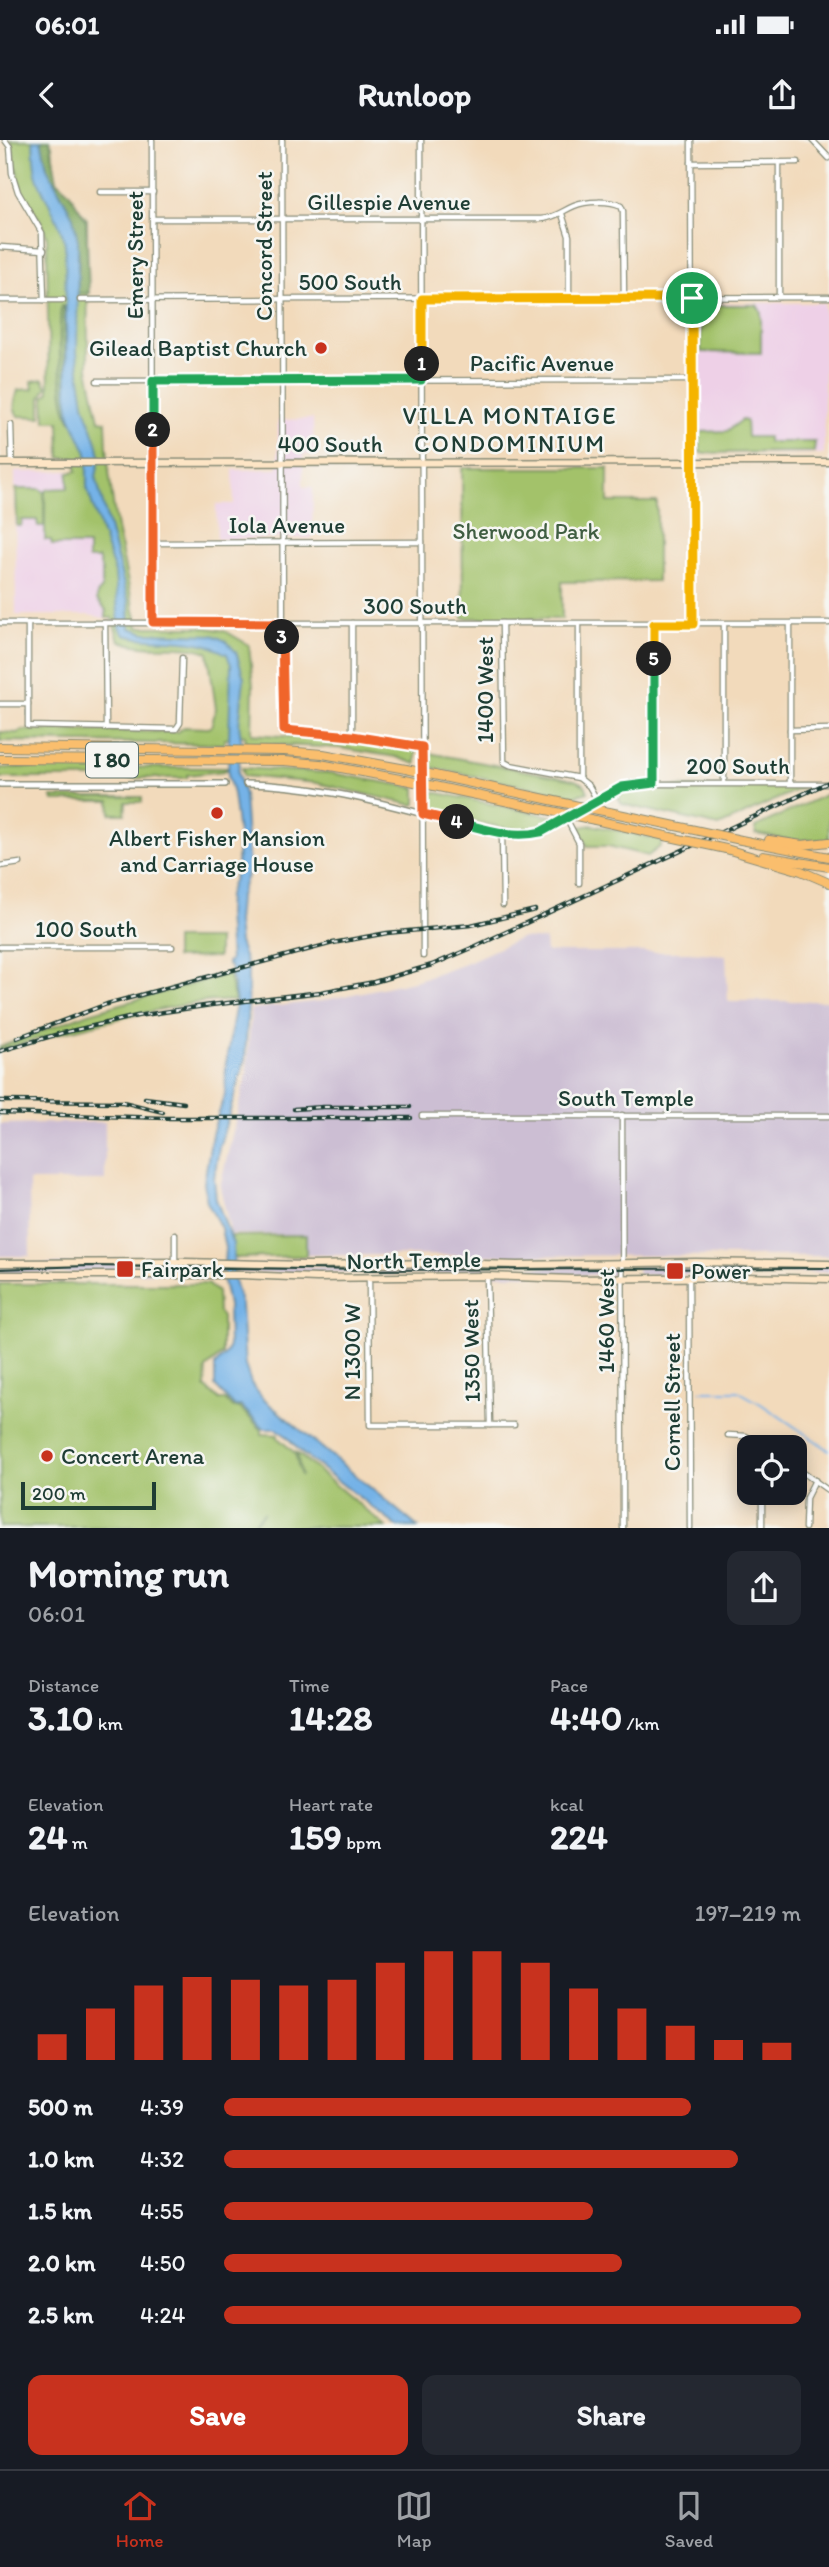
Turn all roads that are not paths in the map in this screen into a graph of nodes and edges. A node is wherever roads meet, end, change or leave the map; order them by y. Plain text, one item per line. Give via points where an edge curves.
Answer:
1 (5, 140) edge
2 (152, 140) edge
3 (282, 140) edge
4 (421, 140) edge
5 (691, 140) edge
6 (812, 140) edge
7 (829, 158) edge
8 (779, 162) junction
9 (798, 162) dead end
10 (691, 163) junction
11 (100, 192) dead end
12 (153, 192) junction
13 (561, 214) junction
14 (153, 219) junction
15 (282, 219) junction
16 (421, 219) junction
17 (0, 247) edge
18 (44, 250) junction
19 (779, 297) junction
20 (829, 297) edge
21 (692, 298) junction
22 (282, 299) junction
23 (422, 299) junction
24 (569, 299) junction
25 (624, 299) junction
26 (0, 300) edge
27 (44, 300) junction
28 (63, 300) dead end
29 (80, 300) dead end
30 (153, 300) junction
31 (282, 380) junction
32 (421, 380) junction
33 (692, 380) junction
34 (97, 381) dead end
35 (153, 381) junction
36 (11, 425) dead end
37 (421, 461) junction
38 (693, 461) junction
39 (829, 461) edge
40 (153, 462) junction
41 (282, 462) junction
42 (0, 463) edge
43 (12, 463) junction
44 (422, 542) junction
45 (153, 543) junction
46 (282, 543) junction
47 (153, 622) junction
48 (0, 623) edge
49 (28, 623) junction
50 (105, 623) junction
51 (282, 623) junction
52 (352, 623) junction
53 (422, 623) junction
54 (502, 623) junction
55 (829, 623) edge
56 (579, 624) junction
57 (654, 624) junction
58 (693, 624) junction
59 (724, 624) junction
60 (790, 624) junction
61 (182, 658) dead end
62 (0, 704) edge
63 (28, 704) junction
64 (106, 728) junction
65 (829, 729) edge
66 (790, 730) junction
67 (352, 736) junction
68 (0, 746) edge
69 (422, 747) junction
70 (0, 760) edge
71 (579, 778) junction
72 (654, 783) junction
73 (724, 783) junction
74 (790, 783) junction
75 (0, 784) edge
76 (225, 784) dead end
77 (246, 784) dead end
78 (829, 784) edge
79 (597, 800) junction
80 (423, 814) junction
81 (566, 818) junction
82 (502, 833) junction
83 (743, 841) junction
84 (829, 842) edge
85 (726, 849) junction
86 (829, 857) edge
87 (20, 863) dead end
88 (0, 866) edge
89 (829, 867) edge
90 (579, 883) dead end
91 (829, 883) edge
92 (503, 905) dead end
93 (0, 947) edge
94 (172, 947) dead end
95 (423, 956) dead end
96 (622, 1115) junction
97 (422, 1116) dead end
98 (829, 1116) edge
99 (175, 1234) dead end
100 (175, 1262) junction
101 (624, 1262) junction
102 (0, 1263) edge
103 (829, 1264) edge
104 (0, 1275) edge
105 (175, 1276) junction
106 (487, 1276) junction
107 (690, 1277) junction
108 (369, 1278) junction
109 (624, 1279) junction
110 (829, 1279) edge
111 (490, 1425) junction
112 (514, 1425) dead end
113 (728, 1435) dead end
114 (737, 1436) edge
115 (807, 1475) edge
116 (815, 1480) junction
117 (829, 1491) edge
118 (762, 1505) edge
119 (623, 1528) edge
120 (690, 1528) edge
121 (761, 1528) edge
122 (806, 1528) edge

1 - 18 street via 18,192 41,231
2 - 12 street, Emery Street
3 - 15 street, Concord Street
4 - 16 street
5 - 10 street
6 - 7 street
8 - 9 street
8 - 10 street
8 - 19 street
10 - 21 street
11 - 12 street
12 - 14 street, Emery Street
13 - 16 street, Gillespie Avenue via 547,219
13 - 24 street via 569,236
13 - 25 street, Gillespie Avenue via 583,204 621,206
14 - 15 street, Gillespie Avenue
14 - 30 street, Emery Street
15 - 16 street, Gillespie Avenue
15 - 22 street, Concord Street
16 - 23 street
17 - 18 street
18 - 27 street
19 - 20 street, 500 South
19 - 21 street, 500 South
21 - 25 street, 500 South
21 - 33 street
22 - 23 street, 500 South
22 - 30 street, 500 South
22 - 31 street, Concord Street
23 - 24 street, 500 South
23 - 32 street
24 - 25 street, 500 South
26 - 27 street
27 - 28 street
29 - 30 street, 500 South
30 - 35 street, Emery Street
31 - 32 street, Pacific Avenue
31 - 35 street, Pacific Avenue
31 - 41 street, Concord Street
32 - 33 street, Pacific Avenue
32 - 37 street
33 - 38 street
34 - 35 street, Pacific Avenue
35 - 40 street, Emery Street
36 - 43 street
37 - 38 main road, 400 South
37 - 41 main road, 400 South
37 - 44 street
38 - 39 main road, 400 South
38 - 58 street
40 - 41 main road, 400 South
40 - 43 main road, 400 South
40 - 45 street, Emery Street
41 - 46 street, Concord Street
42 - 43 main road, 400 South
44 - 46 street, Iola Avenue
44 - 53 street
45 - 46 street, Iola Avenue
45 - 47 street, Emery Street
46 - 51 street, Concord Street
47 - 50 street, 300 South
47 - 51 street, 300 South
48 - 49 street, 300 South
49 - 50 street, 300 South
49 - 63 street
50 - 64 street
51 - 52 street, 300 South
51 - 67 street, Concord Street via 284,730
52 - 53 street, 300 South
52 - 67 street
53 - 54 street, 300 South
53 - 69 street
54 - 56 street, 300 South
54 - 71 street, 1400 West via 502,756 507,765
55 - 60 street, 300 South
56 - 57 street, 300 South
56 - 71 street
57 - 58 street, 300 South
57 - 72 street
58 - 59 street, 300 South
59 - 60 street, 300 South
59 - 73 street
60 - 66 street
61 - 64 street via 178,728
62 - 63 street
63 - 64 street via 28,726
65 - 66 street
66 - 74 street
67 - 69 street
68 - 83 highway, I 80, bridge via 323,754
69 - 80 street
70 - 85 highway, I 80, bridge via 320,764
71 - 79 street
72 - 73 street, 200 South
72 - 79 street, 200 South via 622,787
73 - 74 street, 200 South
74 - 78 street, 200 South
75 - 76 street
77 - 80 street, 200 South via 309,787
79 - 81 street, 200 South
80 - 82 street, 200 South
80 - 95 street
81 - 82 street, 200 South via 536,834
81 - 90 street via 579,843
82 - 92 street
83 - 84 highway
83 - 86 highway, I 80
85 - 89 highway, I 80
85 - 91 highway
87 - 88 street
93 - 94 street, 100 South
96 - 97 street, South Temple
96 - 98 street, South Temple
96 - 101 street, 1460 West
99 - 100 street
100 - 101 main road, North Temple
100 - 102 main road, North Temple
100 - 105 street
101 - 103 main road, North Temple
101 - 109 street, 1460 West
104 - 105 main road, North Temple
105 - 108 main road, North Temple
106 - 108 main road, North Temple
106 - 109 main road, North Temple
106 - 111 street, 1350 West
107 - 109 main road, North Temple
107 - 110 main road, North Temple
107 - 120 street, Cornell Street
108 - 111 street, N 1300 W via 370,1425
109 - 119 street, 1460 West
111 - 112 street
113 - 114 street
115 - 116 street
116 - 117 street
116 - 122 street via 806,1498
118 - 121 street

